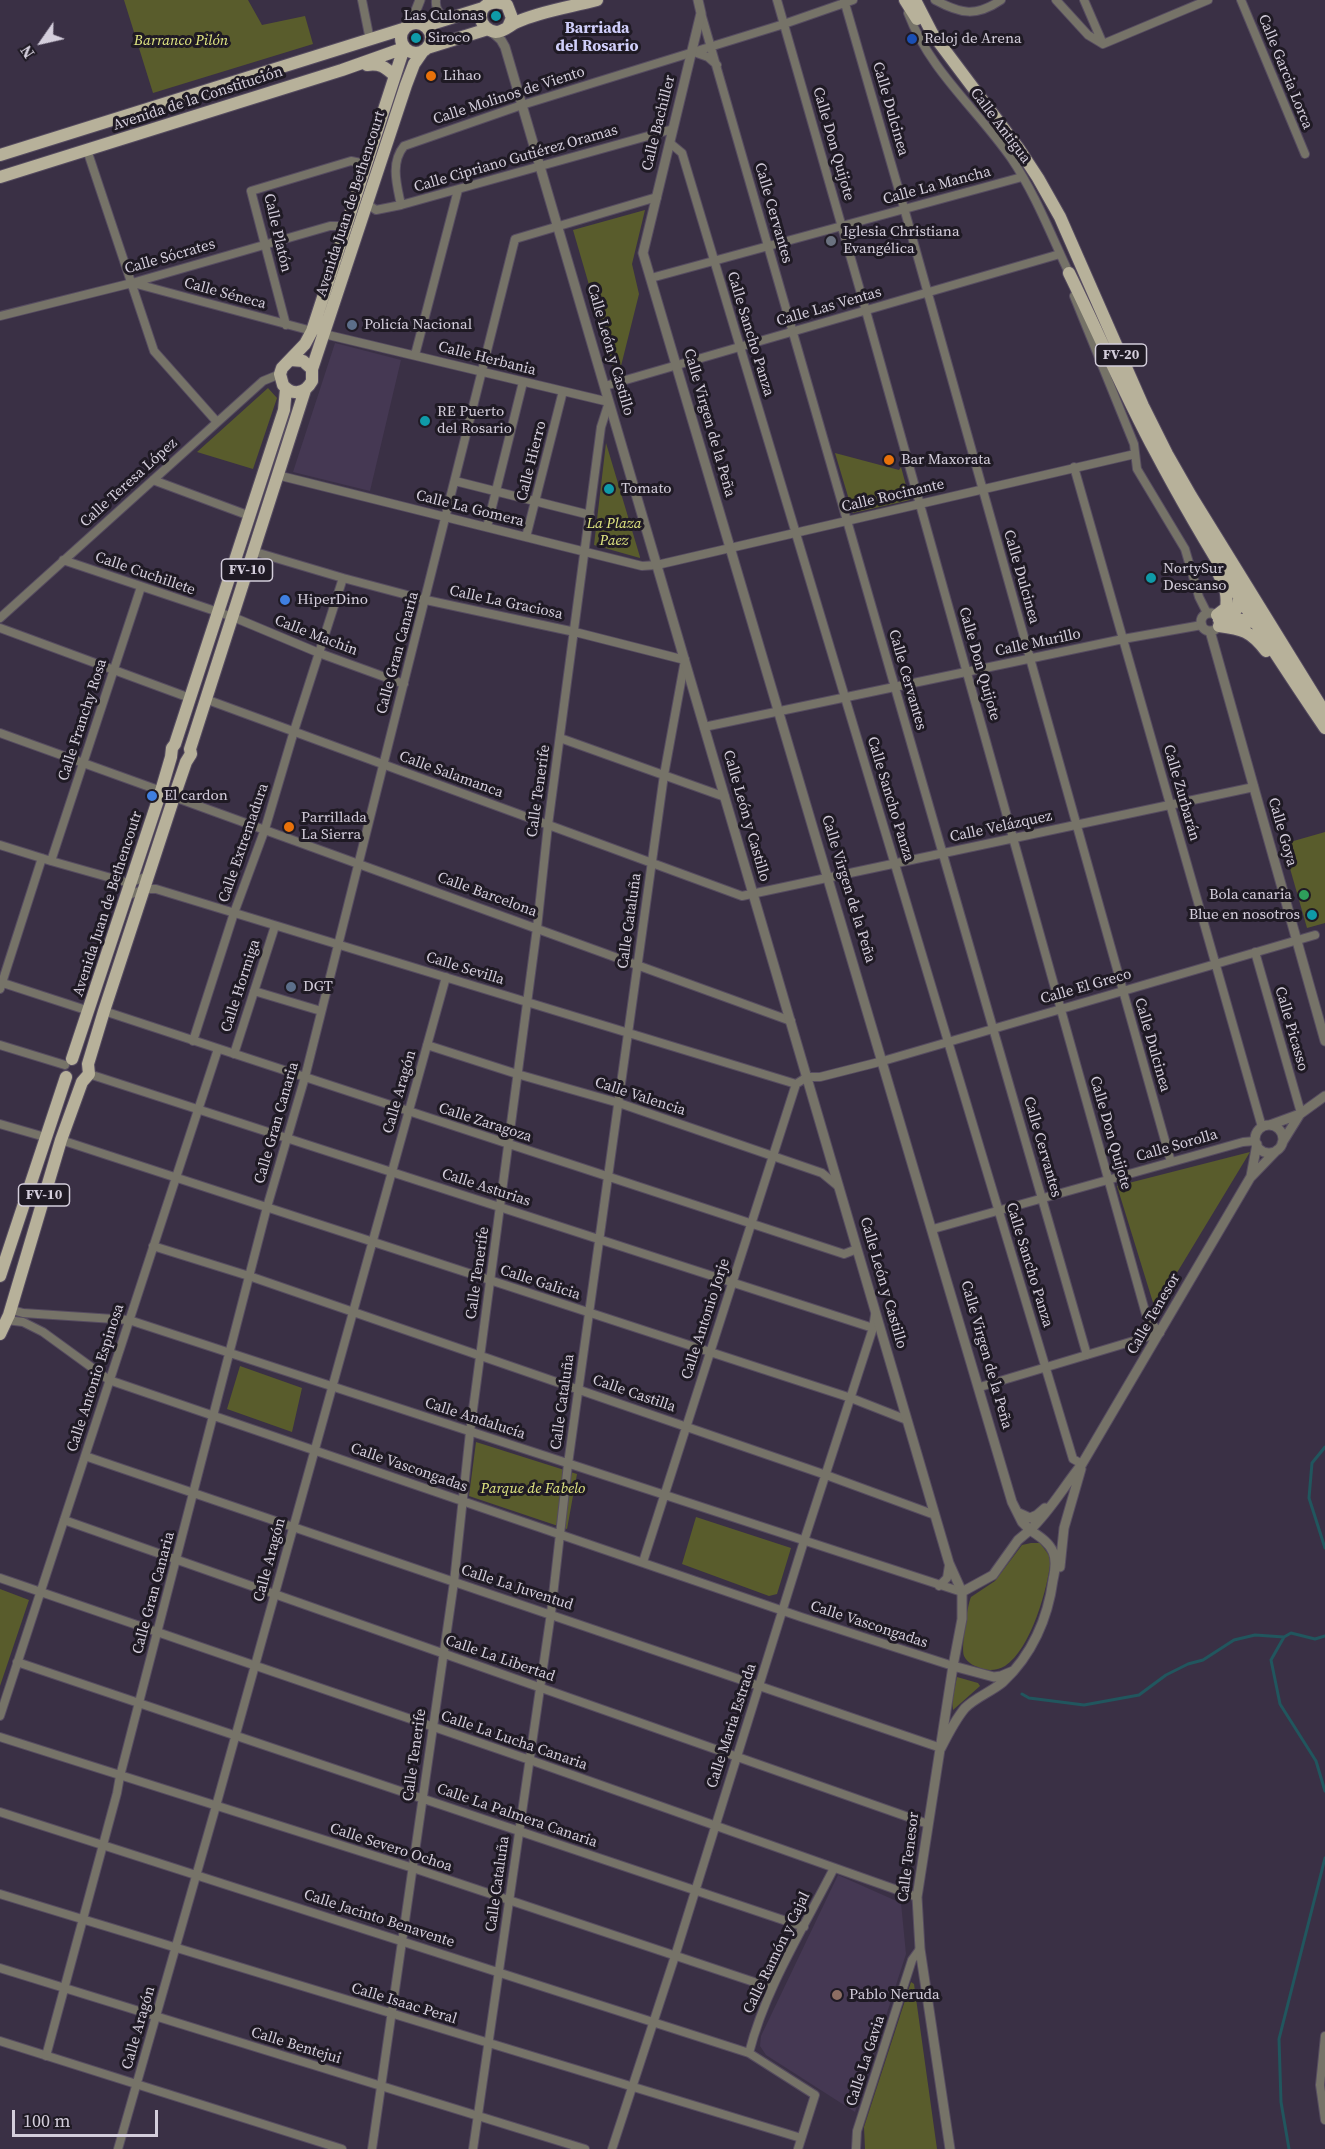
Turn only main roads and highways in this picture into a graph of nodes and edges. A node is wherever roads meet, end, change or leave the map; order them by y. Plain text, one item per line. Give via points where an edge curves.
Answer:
1 (597, 0) edge
2 (904, 0) edge
3 (915, 0) edge
4 (509, 1) edge
5 (483, 8) junction
6 (407, 26) junction
7 (426, 26) junction
8 (507, 28) junction
9 (489, 30) junction
10 (405, 48) junction
11 (425, 49) junction
12 (342, 70) junction
13 (395, 76) junction
14 (0, 155) edge
15 (0, 177) edge
16 (1069, 273) road end
17 (291, 360) junction
18 (312, 369) junction
19 (286, 389) junction
20 (305, 390) junction
21 (1154, 450) junction
22 (1191, 496) junction
23 (1188, 512) junction
24 (1240, 598) junction
25 (1217, 621) junction
26 (1256, 622) junction
27 (1306, 692) junction
28 (1325, 714) edge
29 (1325, 728) edge
30 (176, 744) junction
31 (190, 749) junction
32 (171, 757) junction
33 (186, 762) junction
34 (68, 1067) junction
35 (87, 1073) junction
36 (0, 1276) edge
37 (4, 1313) edge
38 (0, 1334) edge

1 - 8 main road
2 - 21 main road, FV-20 via 1041,193
3 - 22 main road, FV-20 via 932,33 1019,150 1060,217 1143,406
4 - 5 main road via 492,1
4 - 8 main road via 512,12
5 - 7 main road
5 - 9 main road via 482,21
6 - 7 main road
6 - 10 main road via 400,35
6 - 14 main road, Avenida de la Constitución
7 - 11 main road via 430,41
8 - 9 main road
9 - 11 main road
10 - 11 main road via 410,52
10 - 12 main road, Avenida de la Constitución
10 - 13 main road, Avenida Juan de Bethencourt
11 - 18 main road, Avenida Juan de Bethencourt / FV-10 via 406,85
12 - 13 main road via 377,64
12 - 15 main road, Avenida de la Constitución
13 - 17 main road, Avenida Juan de Bethencourt via 312,331
16 - 21 main road
17 - 18 main road via 303,361
17 - 19 main road via 280,374
18 - 20 main road, FV-10 via 312,381
19 - 20 main road
19 - 30 main road, FV-10 via 284,410
20 - 31 main road, FV-10
21 - 23 main road, FV-20
22 - 24 main road via 1193,509 1240,586
22 - 27 main road, FV-20
23 - 24 main road, FV-20
23 - 25 main road via 1224,585 1226,608
24 - 25 main road via 1238,607
24 - 26 main road, FV-20
25 - 26 main road
25 - 27 main road via 1243,629 1257,639 1286,678
26 - 27 main road, FV-20
27 - 28 main road, FV-20
27 - 29 main road, FV-20
30 - 31 main road via 184,743
30 - 32 main road, FV-10
31 - 33 main road, FV-10
32 - 33 main road via 177,763
32 - 34 main road, Avenida Juan de Bethencoutr / FV-10
33 - 35 main road, Avenida Juan de Bethencoutr / FV-10
34 - 35 main road via 76,1083
34 - 35 main road via 78,1058 84,1060
34 - 36 main road, FV-10
35 - 37 main road, FV-10
37 - 38 main road, FV-10

